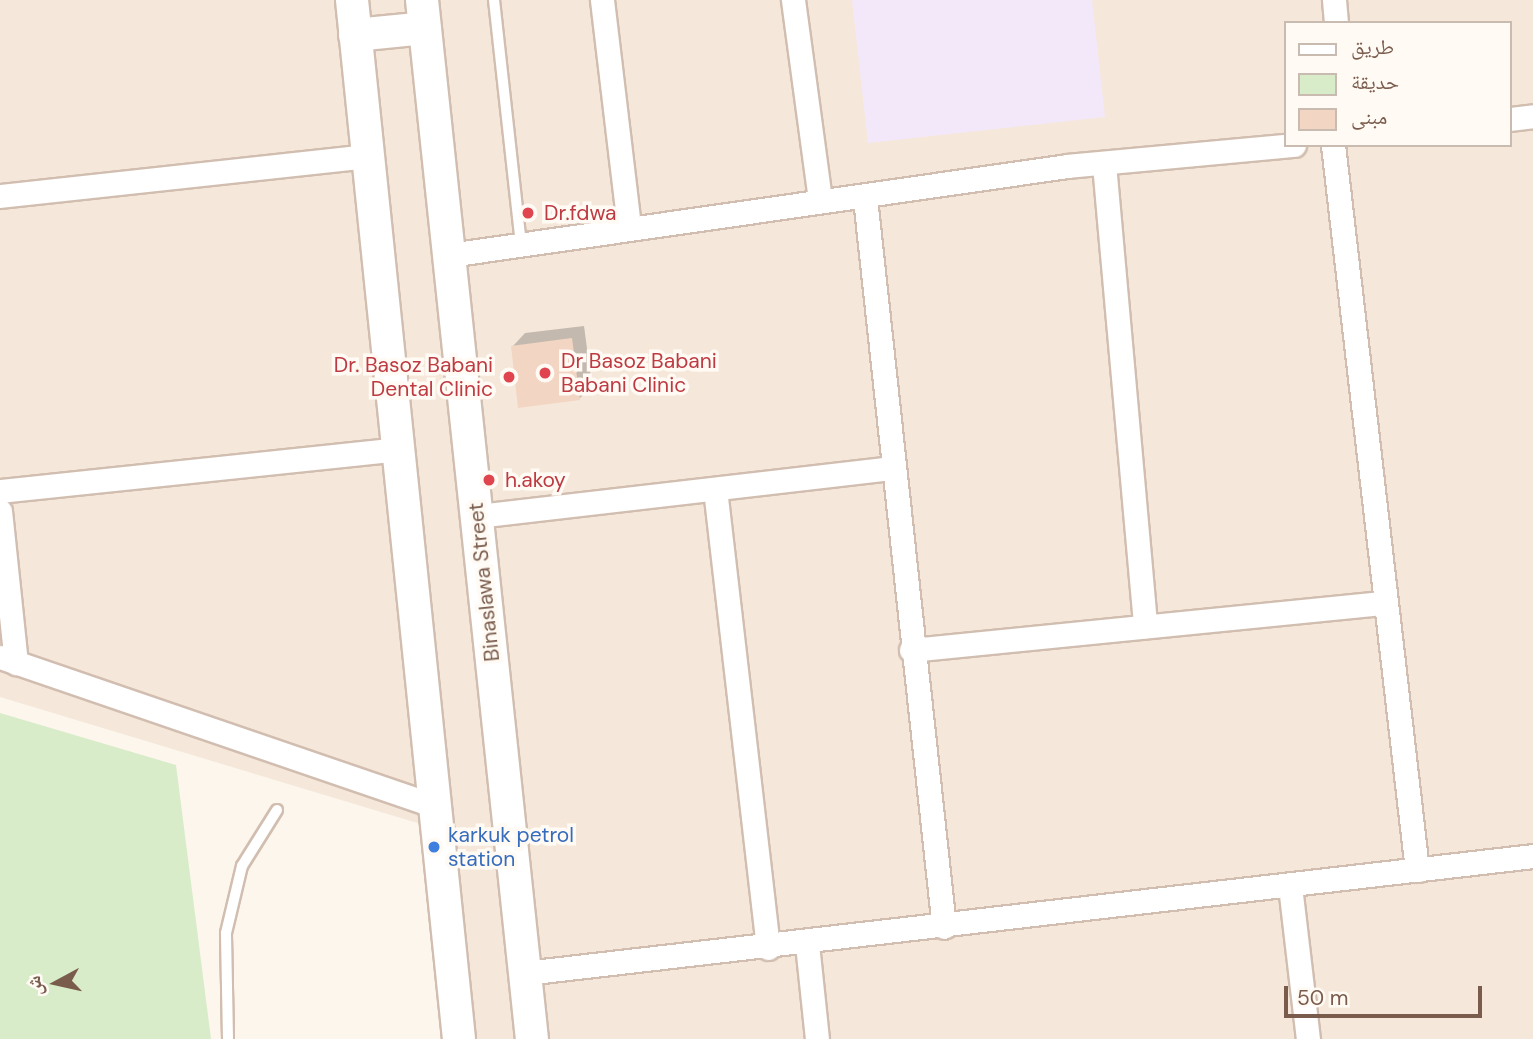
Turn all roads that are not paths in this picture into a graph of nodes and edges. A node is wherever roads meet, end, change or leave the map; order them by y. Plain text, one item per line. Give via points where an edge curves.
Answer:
1 (352, 0) edge
2 (494, 0) edge
3 (602, 0) edge
4 (793, 0) edge
5 (1334, 0) edge
6 (424, 14) edge
7 (1336, 21) edge
8 (355, 35) junction
9 (1533, 116) edge
10 (1512, 119) edge
11 (1284, 146) edge
12 (1333, 147) edge
13 (368, 156) junction
14 (1104, 164) junction
15 (0, 196) edge
16 (865, 198) junction
17 (820, 200) junction
18 (629, 226) junction
19 (521, 243) junction
20 (449, 255) junction
21 (398, 449) junction
22 (890, 468) junction
23 (715, 489) junction
24 (0, 491) edge
25 (0, 510) edge
26 (477, 516) junction
27 (1386, 603) junction
28 (1146, 626) junction
29 (911, 650) junction
30 (8, 660) edge
31 (434, 806) junction
32 (277, 810) dead end
33 (1533, 856) edge
34 (1417, 870) junction
35 (1290, 886) junction
36 (944, 927) junction
37 (807, 944) junction
38 (768, 948) junction
39 (525, 973) junction
40 (228, 1039) edge
41 (459, 1039) edge
42 (532, 1039) edge
43 (817, 1039) edge
44 (1308, 1039) edge

1 - 8 main road
2 - 19 lane
3 - 18 street
4 - 17 street
5 - 7 street
6 - 8 main road
6 - 20 main road, Binaslawa Street
8 - 13 main road
9 - 10 street
11 - 14 street
12 - 27 street
13 - 15 street
13 - 21 main road
14 - 16 street
14 - 28 street
16 - 17 street
16 - 22 street
17 - 18 street
18 - 19 street
19 - 20 street
20 - 26 main road, Binaslawa Street
21 - 24 street
21 - 31 main road
22 - 23 street
22 - 29 street
23 - 26 street
23 - 38 street
25 - 30 street
26 - 39 main road, Binaslawa Street
27 - 28 street
27 - 34 street
28 - 29 street
29 - 36 street
30 - 31 street
31 - 41 main road
32 - 40 lane via 242,866 226,933
33 - 34 street
34 - 35 street
35 - 36 street
35 - 44 street
36 - 37 street
37 - 38 street
37 - 43 street
38 - 39 street
39 - 42 main road, Binaslawa Street

